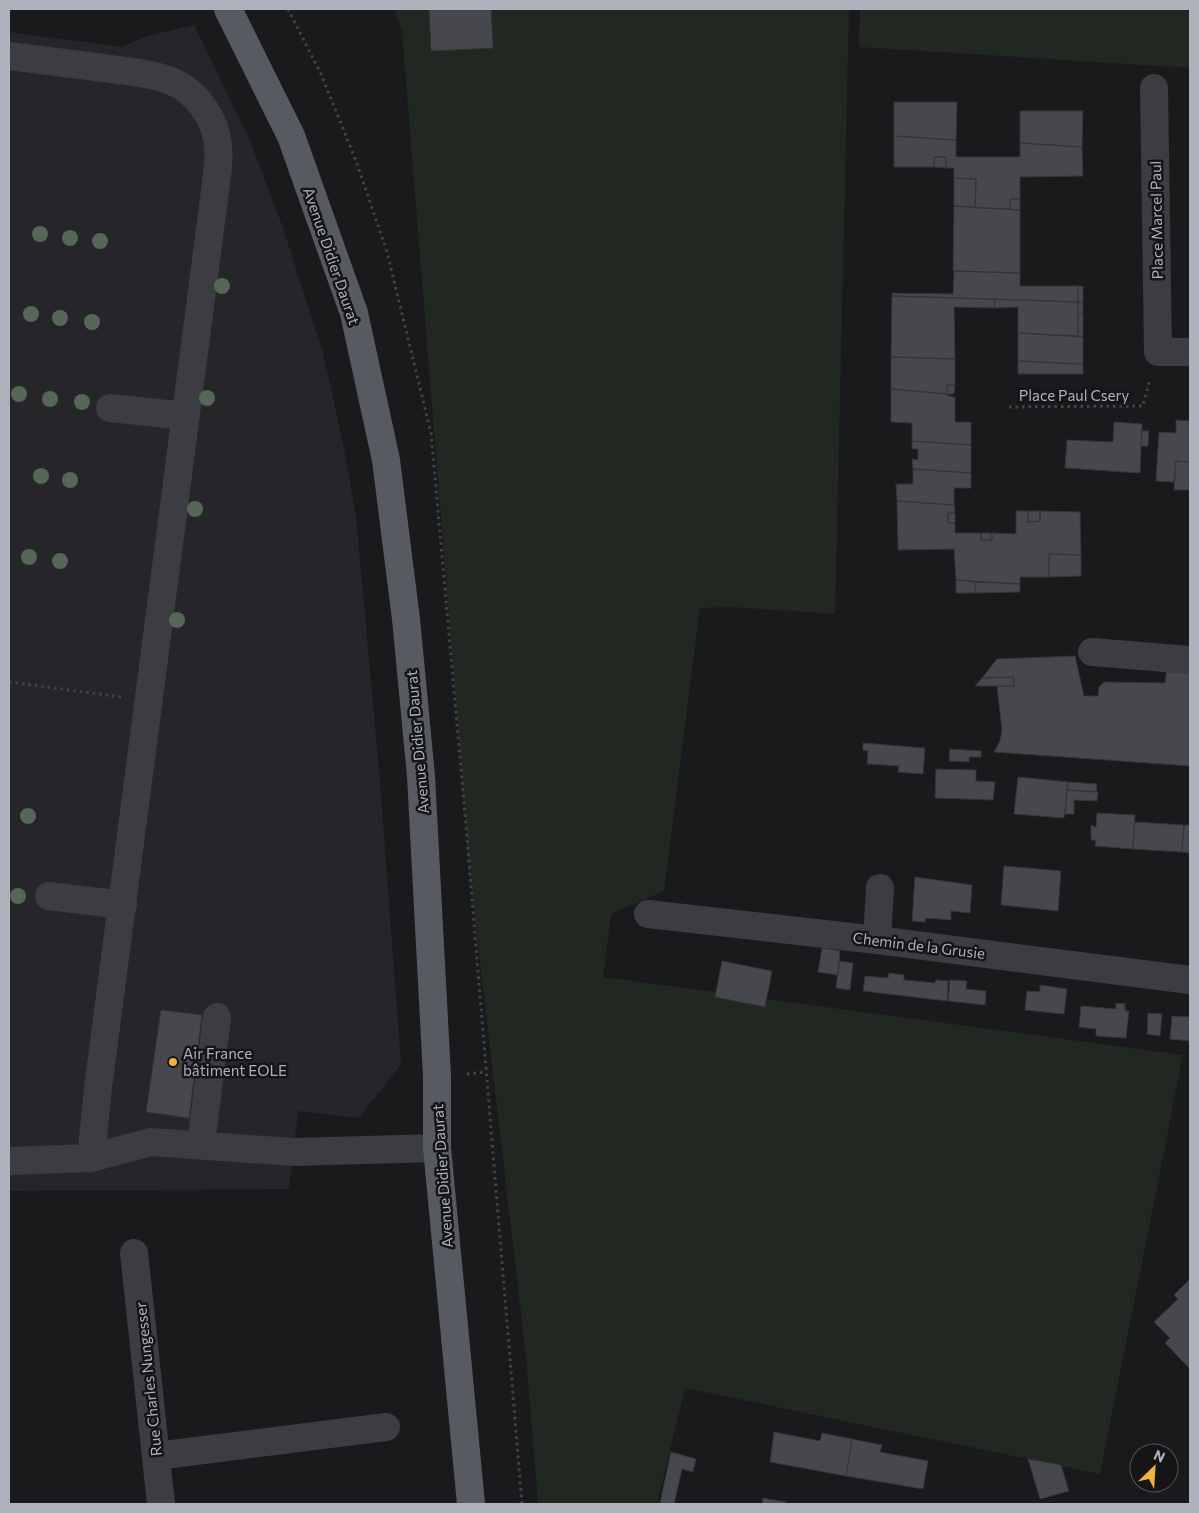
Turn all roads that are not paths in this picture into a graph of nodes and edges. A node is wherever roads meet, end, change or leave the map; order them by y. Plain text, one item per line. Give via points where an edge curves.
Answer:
1 (228, 9) edge
2 (9, 56) edge
3 (1154, 88) dead end
4 (1190, 352) edge
5 (110, 408) dead end
6 (186, 416) junction
7 (1092, 652) dead end
8 (1190, 660) edge
9 (880, 888) dead end
10 (48, 896) dead end
11 (123, 905) junction
12 (648, 914) dead end
13 (877, 940) junction
14 (1190, 980) edge
15 (217, 1018) dead end
16 (201, 1144) junction
17 (437, 1148) junction
18 (91, 1158) junction
19 (9, 1161) edge
20 (134, 1253) dead end
21 (386, 1427) dead end
22 (156, 1456) junction
23 (161, 1504) edge
24 (471, 1504) edge

1 - 17 main road, Avenue Didier Daurat via 291,136 354,313 386,460 422,776 437,1076
2 - 6 street via 134,72 164,79 190,92 208,114 218,140 218,156
3 - 4 street, Place Marcel Paul via 1158,352
5 - 6 street
6 - 11 street
7 - 8 street
9 - 13 street
10 - 11 street
11 - 18 street
12 - 13 street, Chemin de la Grusie
13 - 14 street, Chemin de la Grusie
15 - 16 street
16 - 17 street via 292,1152
16 - 18 street via 150,1142
17 - 24 main road, Avenue Didier Daurat
18 - 19 street
20 - 22 street, Rue Charles Nungesser
21 - 22 street
22 - 23 street, Rue Charles Nungesser

